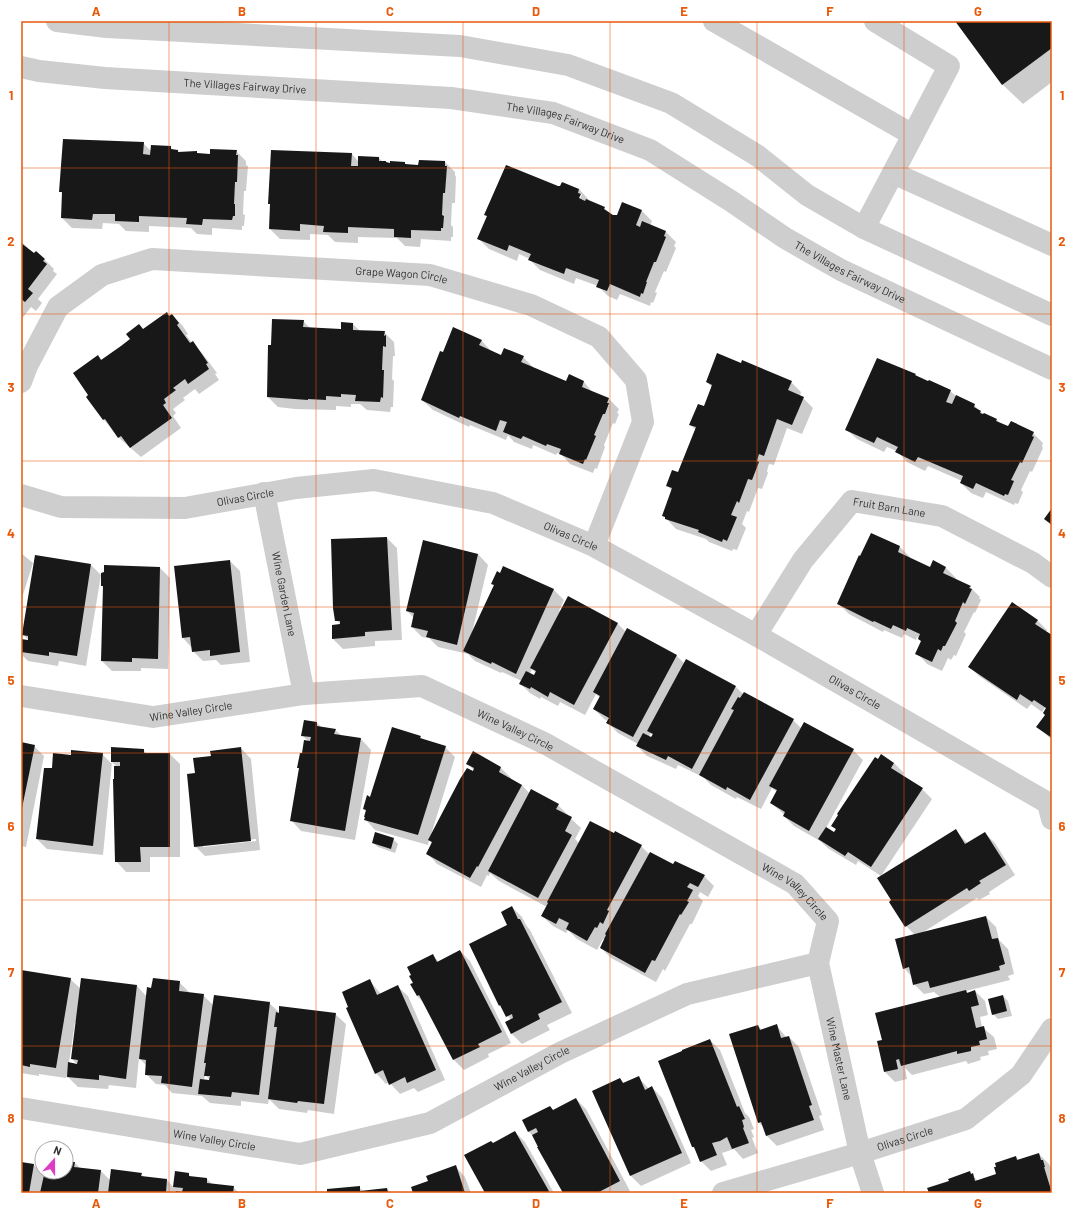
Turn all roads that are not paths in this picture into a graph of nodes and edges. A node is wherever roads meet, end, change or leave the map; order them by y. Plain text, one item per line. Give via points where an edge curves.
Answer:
1 (57, 21) edge
2 (714, 21) edge
3 (875, 21) edge
4 (21, 67) edge
5 (913, 134) junction
6 (893, 173) junction
7 (864, 228) junction
8 (1052, 245) edge
9 (1052, 315) edge
10 (1052, 369) edge
11 (21, 382) edge
12 (264, 494) junction
13 (21, 495) edge
14 (594, 546) junction
15 (1052, 577) edge
16 (756, 635) junction
17 (304, 694) junction
18 (21, 696) edge
19 (1051, 807) edge
20 (818, 963) junction
21 (1052, 1029) edge
22 (21, 1108) edge
23 (860, 1153) junction
24 (723, 1193) edge
25 (873, 1193) edge

1 - 7 street via 107,27 460,46 568,65 671,103 758,156 807,195
2 - 5 street
3 - 5 street via 949,66
4 - 10 street, The Villages Fairway Drive via 105,78 451,98 553,113 650,150 785,238 841,270
5 - 6 street
6 - 7 street
6 - 8 street
7 - 9 street
11 - 14 street, Grape Wagon Circle via 58,307 102,275 152,259 430,275 531,305 599,337 636,380 643,422
12 - 13 street, Olivas Circle via 185,508 61,507
12 - 14 street, Olivas Circle via 374,480 493,503
12 - 17 street, Wine Garden Lane
14 - 16 street, Olivas Circle
15 - 16 street, Fruit Barn Lane via 1033,563 942,516 852,501 803,560
16 - 19 street, Olivas Circle
17 - 18 street, Wine Valley Circle via 153,717
17 - 20 street, Wine Valley Circle via 422,686 546,744 795,884 828,921
20 - 22 street, Wine Valley Circle via 687,994 560,1053 430,1123 300,1154
20 - 23 street, Wine Master Lane
21 - 23 street, Olivas Circle via 1021,1075 966,1119
23 - 24 street, Olivas Circle
23 - 25 street, Wine Master Lane

